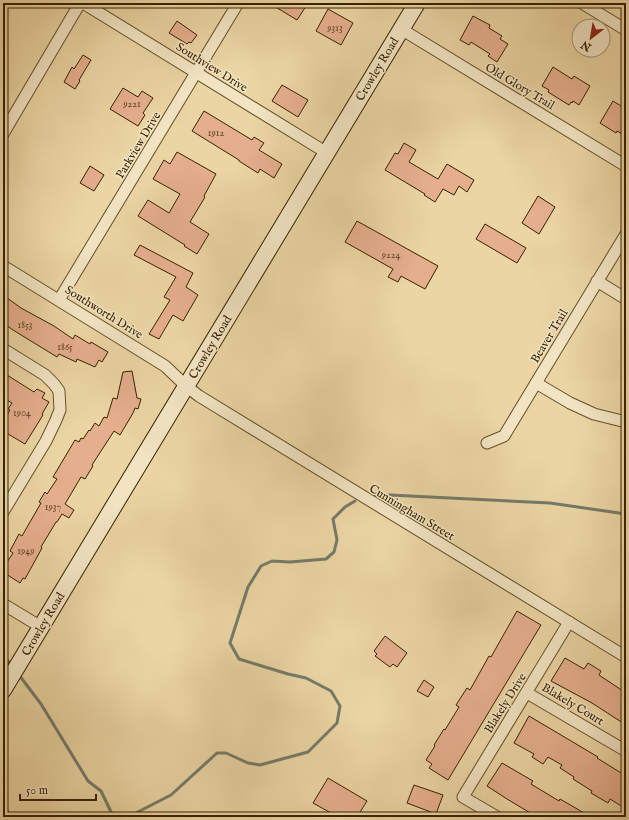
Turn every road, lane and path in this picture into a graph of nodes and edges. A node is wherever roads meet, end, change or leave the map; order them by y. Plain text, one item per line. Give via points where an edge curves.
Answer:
1 (80, 3) edge
2 (83, 3) edge
3 (238, 3) edge
4 (417, 3) edge
5 (582, 3) edge
6 (401, 29) junction
7 (626, 30) edge
8 (196, 72) junction
9 (3, 134) edge
10 (327, 153) junction
11 (626, 166) edge
12 (626, 234) edge
13 (3, 266) edge
14 (597, 281) junction
15 (626, 299) edge
16 (59, 300) junction
17 (3, 349) edge
18 (536, 383) junction
19 (186, 386) junction
20 (626, 422) edge
21 (487, 443) dead end
22 (3, 512) edge
23 (3, 604) edge
24 (569, 622) junction
25 (41, 627) junction
26 (626, 657) edge
27 (4, 688) edge
28 (527, 693) junction
29 (626, 751) edge
30 (3, 815) edge
31 (6, 817) edge
32 (497, 817) edge

1 - 9 street
2 - 8 street, Southview Drive
3 - 8 street, Parkview Drive
4 - 6 main road, Crowley Road
5 - 7 street
6 - 10 main road, Crowley Road
6 - 11 street, Old Glory Trail
8 - 10 street, Southview Drive
8 - 16 street, Parkview Drive
10 - 19 main road, Crowley Road
12 - 14 street, Beaver Trail
13 - 16 street, Southworth Drive
14 - 15 street
14 - 18 street, Beaver Trail
16 - 19 street, Southworth Drive via 165,366
17 - 22 street via 54,384 59,391 60,410 46,441
18 - 20 street via 594,414
18 - 21 street, Beaver Trail via 504,436
19 - 24 street, Cunningham Street
19 - 25 main road, Crowley Road
23 - 25 street
24 - 26 street, Cunningham Street
24 - 28 street, Blakely Drive
25 - 27 main road, Crowley Road
28 - 29 street, Blakely Court
28 - 32 street, Blakely Drive via 463,797
30 - 31 street

